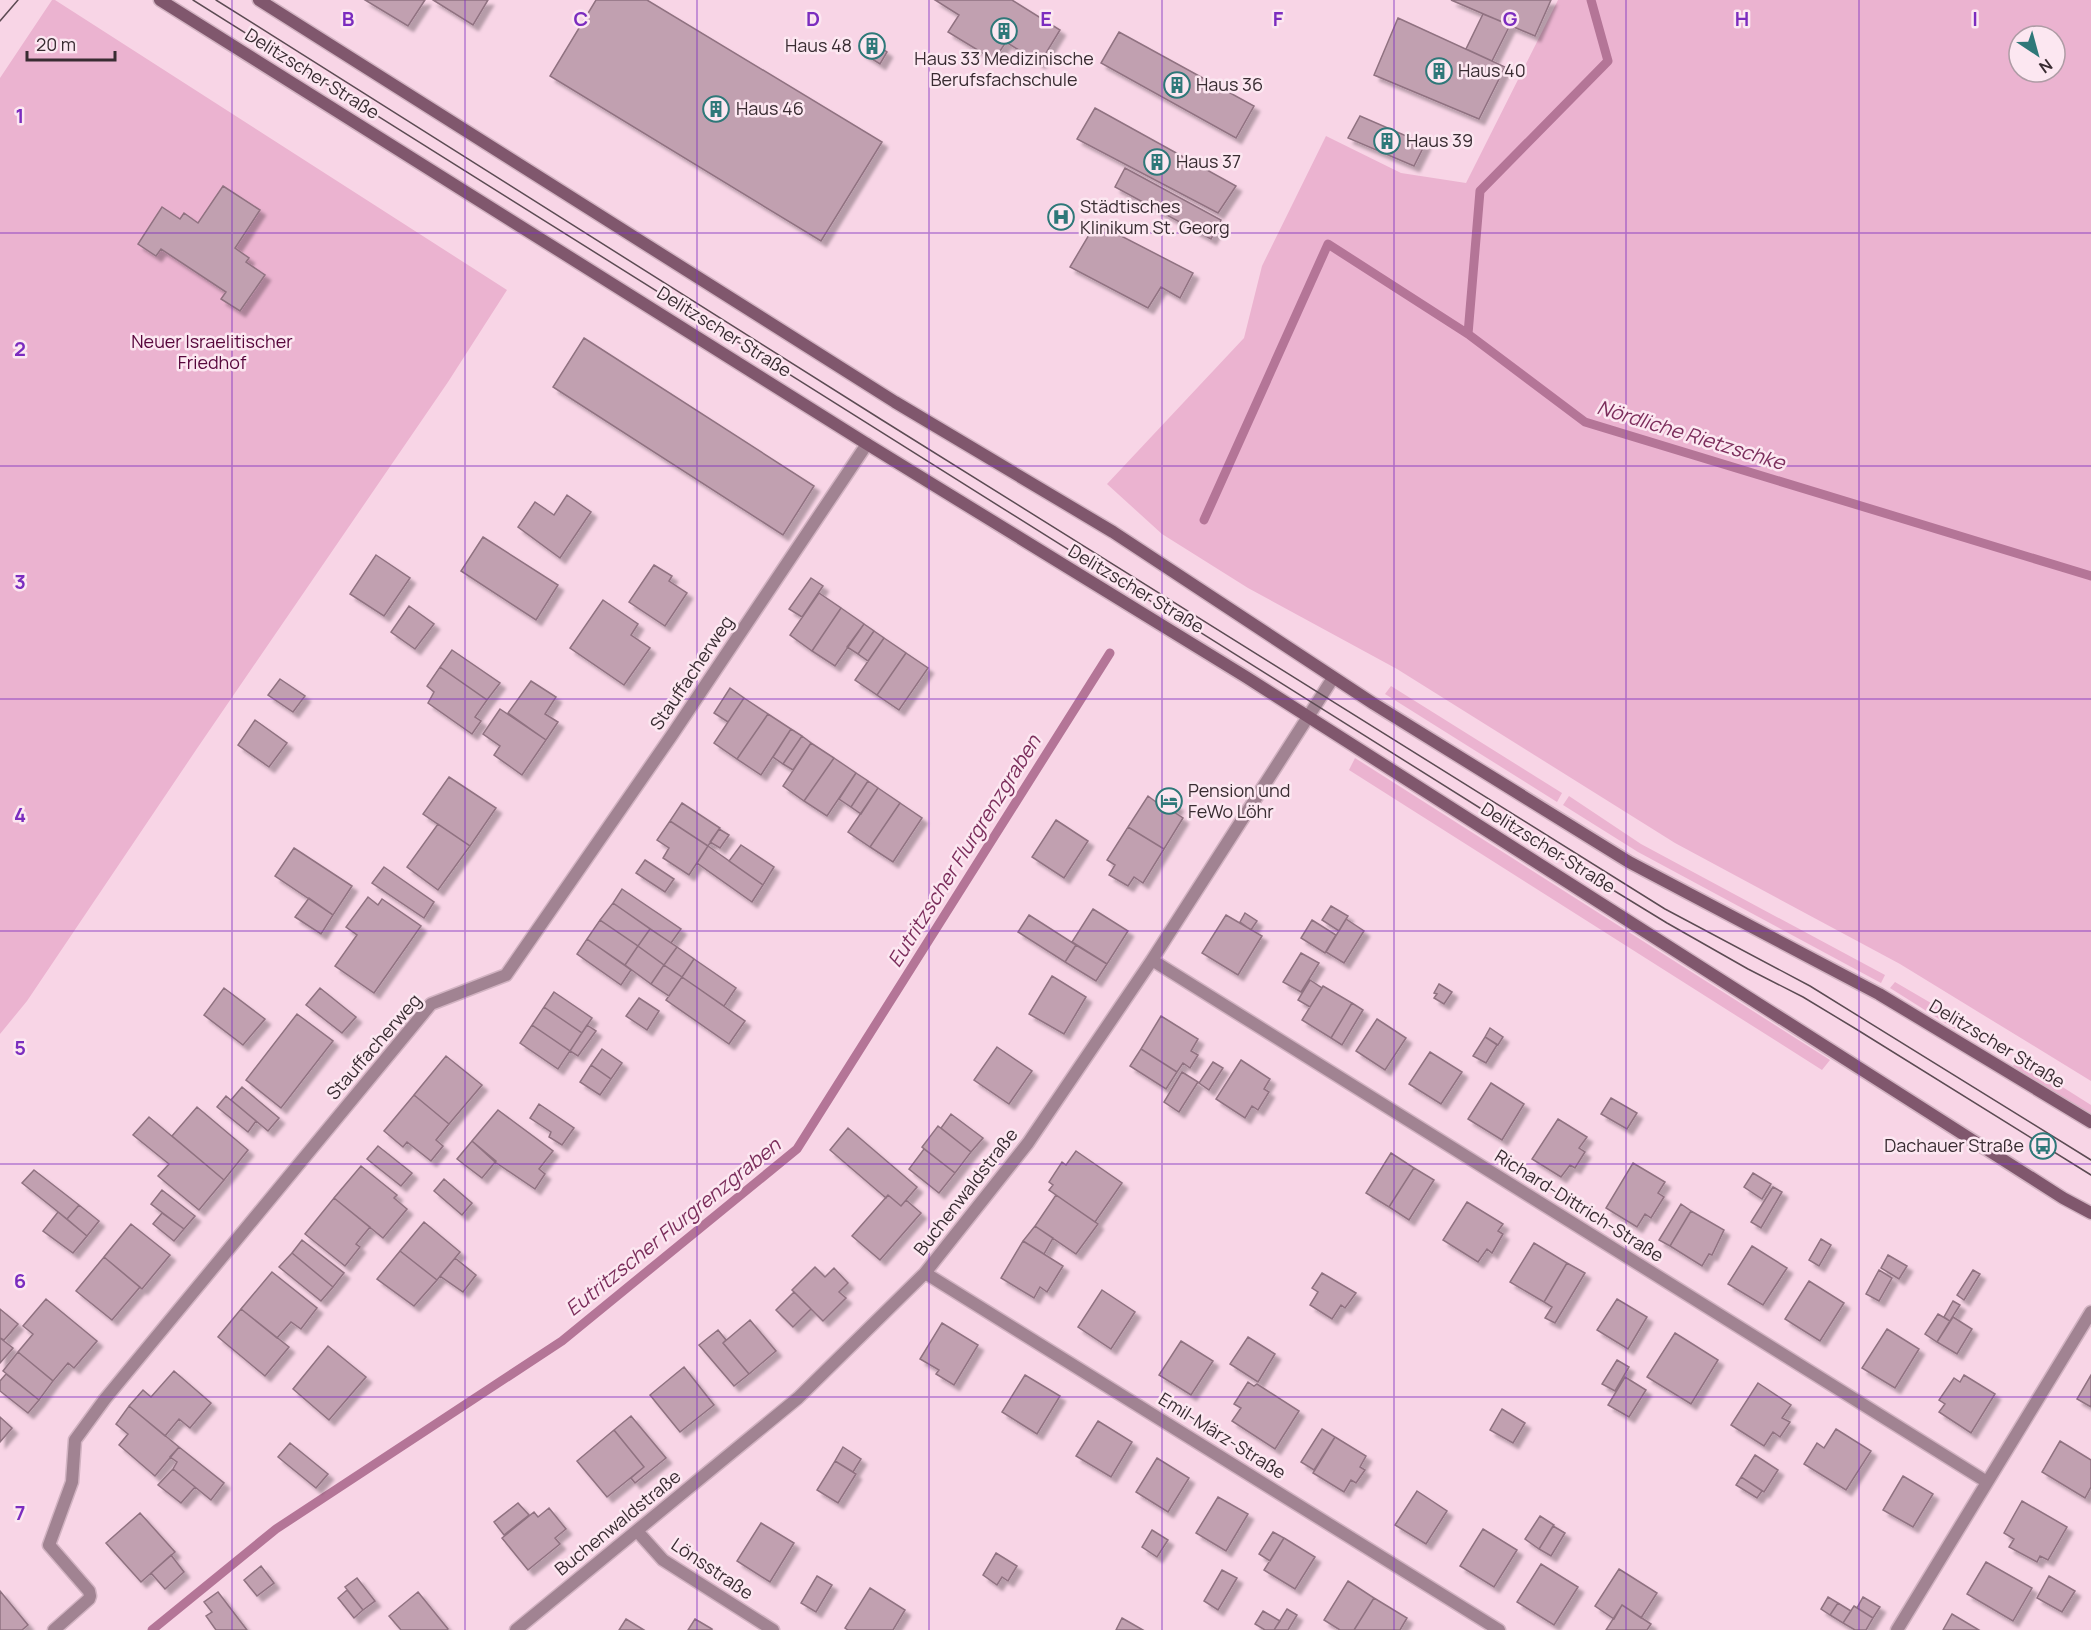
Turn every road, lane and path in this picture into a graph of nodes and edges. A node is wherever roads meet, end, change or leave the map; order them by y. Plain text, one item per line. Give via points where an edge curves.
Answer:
1 (160, 0) edge
2 (259, 0) edge
3 (867, 444) junction
4 (1333, 678) junction
5 (1308, 718) junction
6 (1152, 960) junction
7 (2091, 1122) edge
8 (2091, 1213) edge
9 (925, 1273) junction
10 (2091, 1312) edge
11 (1987, 1482) junction
12 (637, 1531) junction
13 (54, 1630) edge
14 (516, 1630) edge
15 (773, 1630) edge
16 (1499, 1630) edge
17 (1897, 1630) edge

1 - 3 main road, Delitzscher Straße
2 - 4 main road, Delitzscher Straße via 885,395 1113,532
3 - 5 main road, Delitzscher Straße
3 - 13 street, Stauffacherweg via 506,975 431,1004 75,1440 72,1482 49,1545 90,1596
4 - 5 street, Buchenwaldstraße
4 - 7 main road, Delitzscher Straße via 1629,862 1879,994
5 - 6 street, Buchenwaldstraße
5 - 8 main road, Delitzscher Straße
6 - 9 street, Buchenwaldstraße via 1028,1143
6 - 11 street, Richard-Dittrich-Straße
9 - 12 street, Buchenwaldstraße via 798,1398
9 - 16 street, Emil-März-Straße
10 - 11 street
11 - 17 street
12 - 14 street, Buchenwaldstraße
12 - 15 street, Lönsstraße via 663,1560

